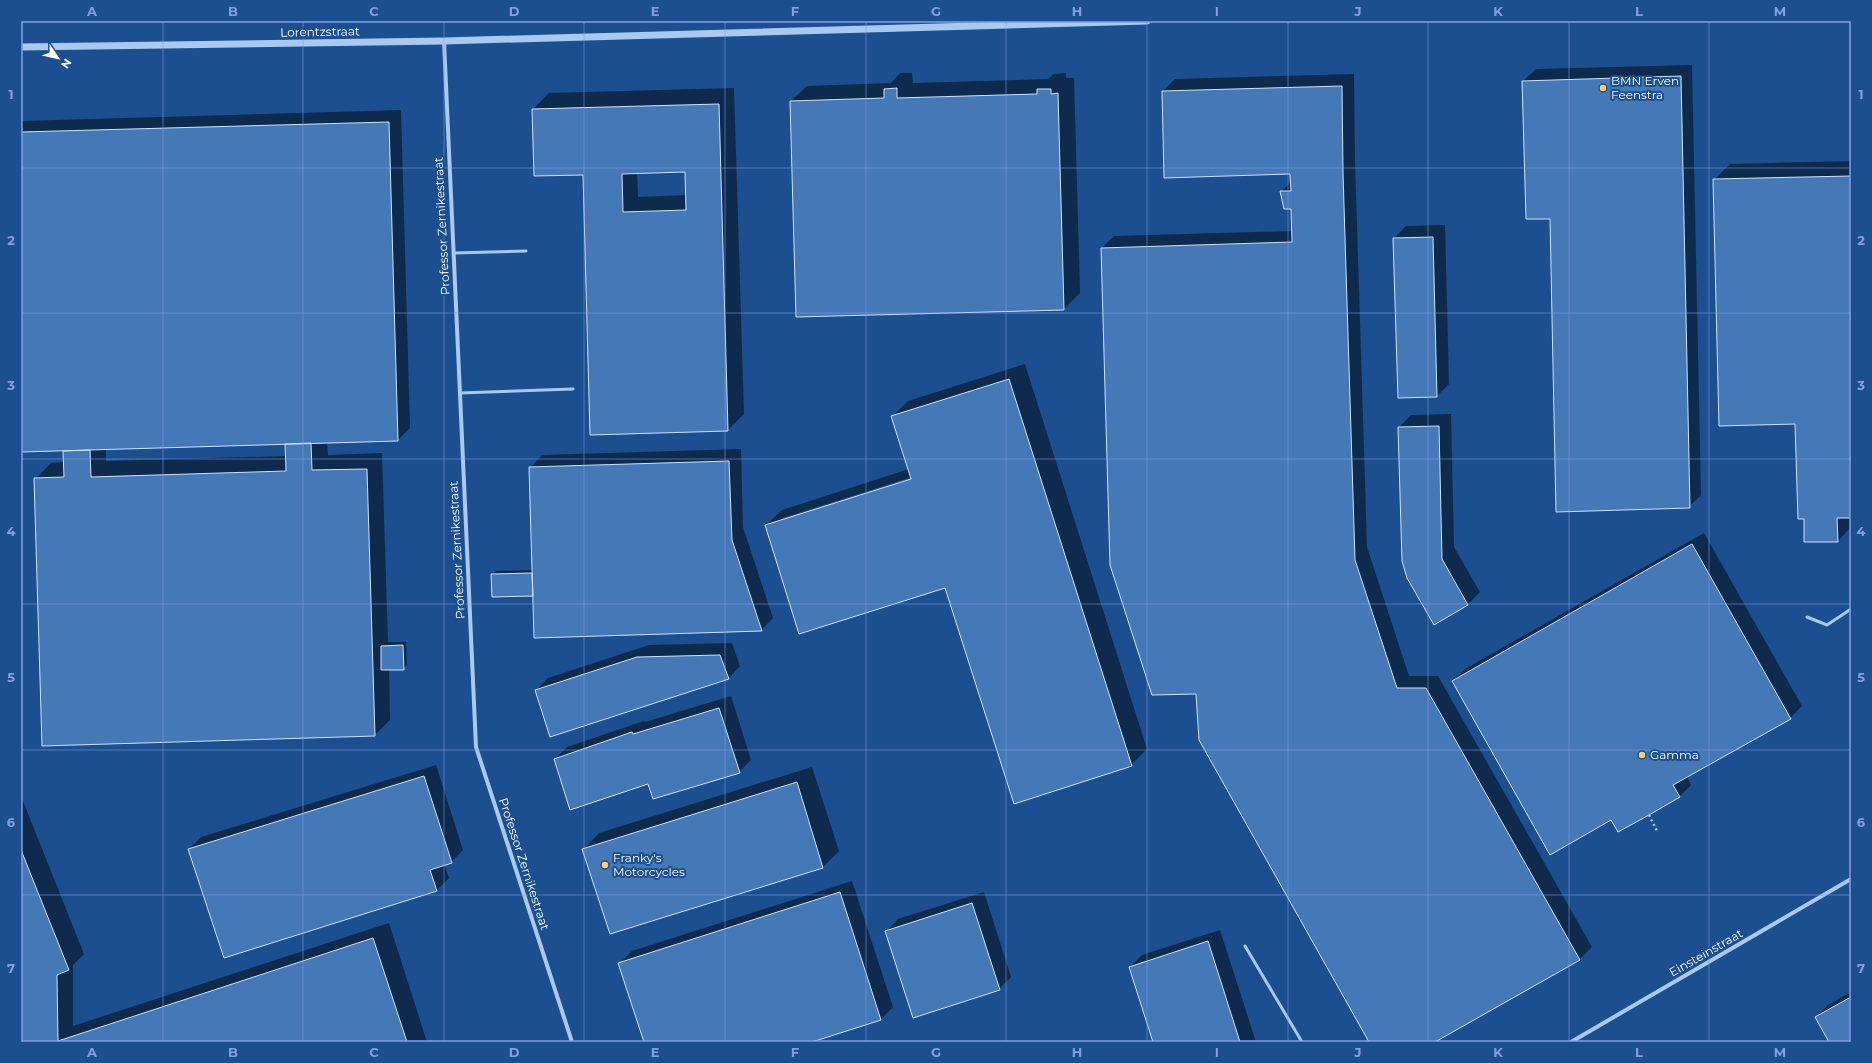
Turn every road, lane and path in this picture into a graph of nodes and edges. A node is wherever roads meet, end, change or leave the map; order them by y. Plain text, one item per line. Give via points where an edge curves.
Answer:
1 (1147, 21) edge
2 (444, 41) junction
3 (21, 47) edge
4 (526, 251) dead end
5 (454, 253) junction
6 (573, 390) dead end
7 (460, 393) junction
8 (1851, 609) edge
9 (1807, 617) dead end
10 (1649, 815) dead end
11 (1657, 831) dead end
12 (1851, 879) edge
13 (1245, 946) dead end
14 (572, 1042) edge
15 (1302, 1042) edge
16 (1571, 1042) edge

1 - 2 street, Lorentzstraat
2 - 3 street, Lorentzstraat
2 - 5 street, Professor Zernikestraat
4 - 5 lane
5 - 7 street, Professor Zernikestraat
6 - 7 lane
7 - 14 street, Professor Zernikestraat via 476,747
8 - 9 lane via 1827,625
10 - 11 path
12 - 16 street, Einsteinstraat
13 - 15 lane

